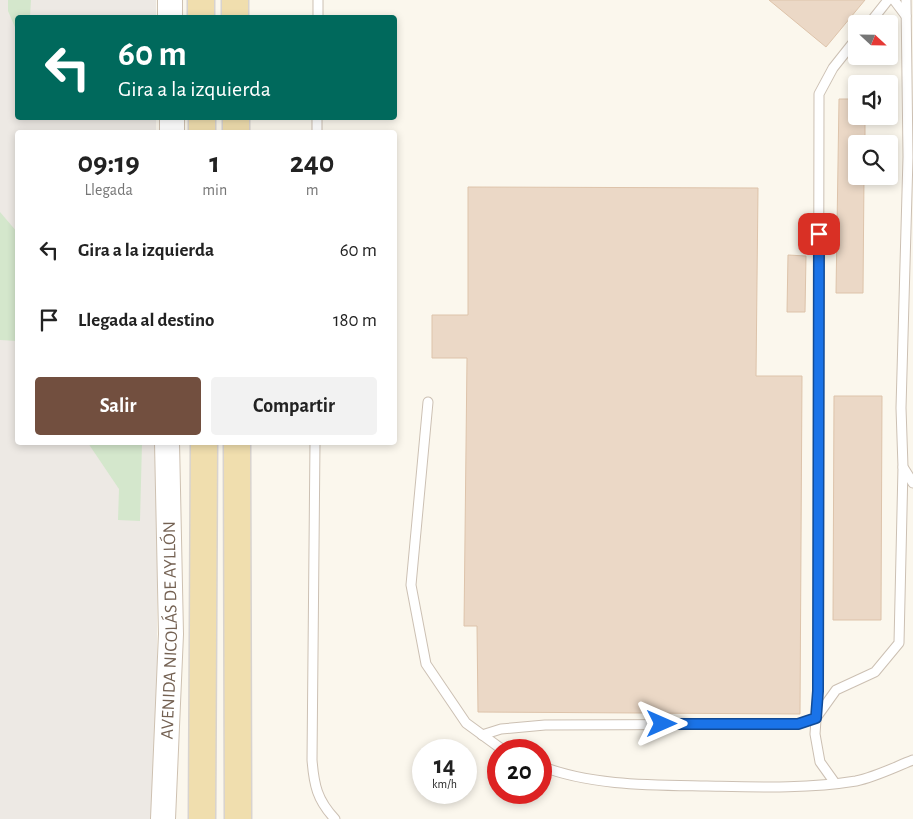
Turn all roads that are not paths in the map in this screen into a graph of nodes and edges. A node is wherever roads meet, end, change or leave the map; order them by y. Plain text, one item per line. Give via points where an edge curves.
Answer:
1 (170, 0) edge
2 (201, 0) edge
3 (235, 0) edge
4 (318, 0) edge
5 (888, 0) edge
6 (894, 0) edge
7 (906, 0) edge
8 (170, 15) edge
9 (202, 15) edge
10 (235, 15) edge
11 (318, 15) edge
12 (876, 15) edge
13 (906, 16) junction
14 (848, 49) edge
15 (428, 402) dead end
16 (168, 445) edge
17 (204, 445) edge
18 (237, 445) edge
19 (315, 445) edge
20 (903, 466) junction
21 (913, 483) edge
22 (816, 718) junction
23 (482, 735) junction
24 (488, 739) edge
25 (913, 760) edge
26 (202, 761) junction
27 (552, 770) edge
28 (835, 783) junction
29 (162, 819) edge
30 (191, 819) edge
31 (202, 819) edge
32 (238, 819) edge
33 (335, 819) edge

1 - 8 street
2 - 9 main road
3 - 10 main road
4 - 11 lane
5 - 12 lane
6 - 13 lane
7 - 13 lane
13 - 20 lane via 908,157 901,408
14 - 22 lane via 819,94
15 - 23 lane via 411,586 426,664 466,723
16 - 29 street, AVENIDA NICOLÁS DE AYLLÓN via 170,634
17 - 26 main road, AVENIDA NICOLÁS DE AYLLÓN
18 - 32 main road
19 - 33 lane via 312,760 319,799
20 - 21 lane
20 - 22 lane via 899,643 875,672 836,690
22 - 23 lane via 798,724 545,725 501,729
22 - 28 lane via 820,762
23 - 24 lane
25 - 28 lane via 858,780
26 - 30 main road
26 - 31 main road, AVENIDA NICOLÁS DE AYLLÓN
27 - 28 lane via 625,784 763,787

